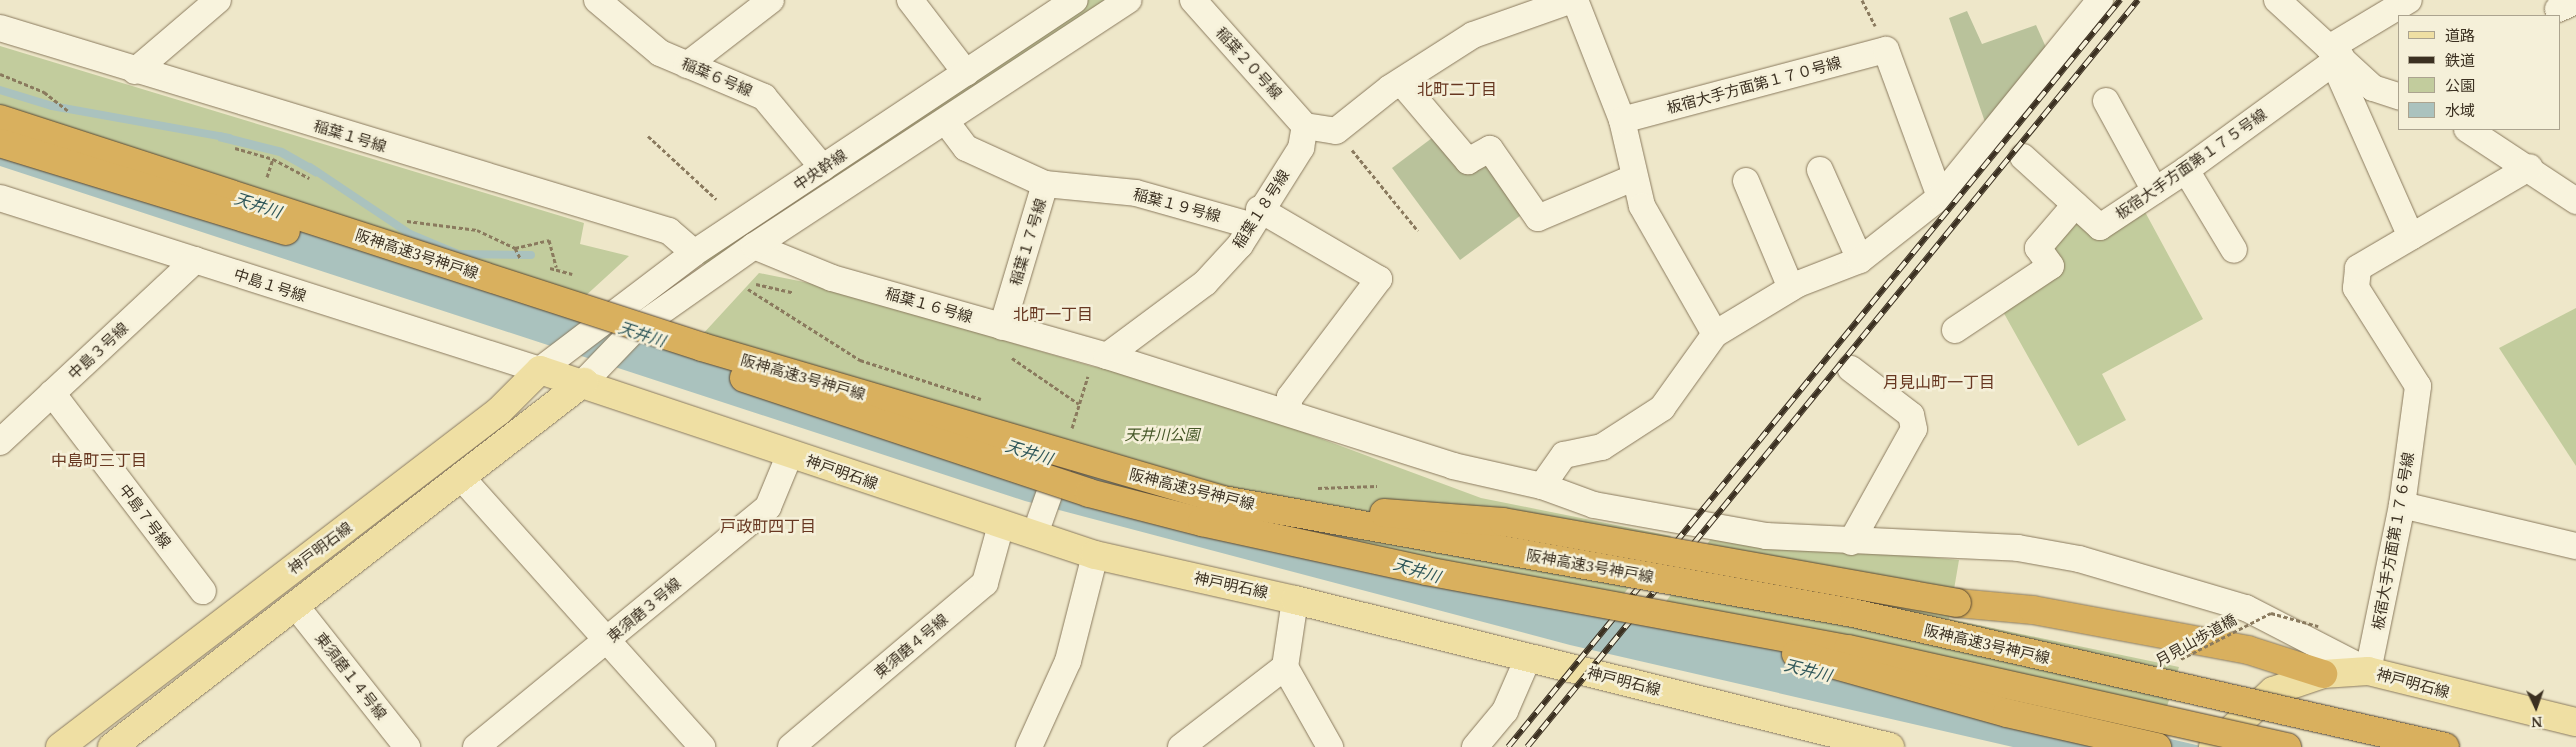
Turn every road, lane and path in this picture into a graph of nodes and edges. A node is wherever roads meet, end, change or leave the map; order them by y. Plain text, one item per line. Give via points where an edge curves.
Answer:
1 (218, 0) edge
2 (597, 0) edge
3 (771, 0) edge
4 (910, 0) edge
5 (1075, 0) edge
6 (1128, 0) edge
7 (1193, 0) edge
8 (1573, 0) edge
9 (2100, 0) edge
10 (2277, 0) edge
11 (2409, 0) edge
12 (0, 28) edge
13 (2334, 56) junction
14 (687, 65) junction
15 (134, 71) junction
16 (966, 73) junction
17 (0, 74) edge
18 (1401, 82) junction
19 (2398, 96) edge
20 (2106, 101) dead end
21 (71, 112) dead end
22 (0, 119) edge
23 (1622, 120) junction
24 (947, 123) junction
25 (1305, 126) junction
26 (2470, 130) edge
27 (1336, 131) junction
28 (648, 136) dead end
29 (0, 143) edge
30 (235, 148) dead end
31 (2023, 157) dead end
32 (273, 159) junction
33 (2530, 167) junction
34 (823, 168) junction
35 (1820, 170) dead end
36 (2186, 170) junction
37 (309, 178) dead end
38 (1634, 178) junction
39 (1746, 181) dead end
40 (1045, 184) junction
41 (264, 188) dead end
42 (2155, 191) junction
43 (1940, 197) junction
44 (0, 198) edge
45 (716, 200) dead end
46 (2576, 201) edge
47 (2075, 205) junction
48 (1254, 217) junction
49 (418, 221) dead end
50 (1418, 231) dead end
51 (2411, 237) junction
52 (754, 246) junction
53 (2234, 250) dead end
54 (694, 253) junction
55 (195, 260) junction
56 (1860, 260) junction
57 (556, 267) dead end
58 (1791, 288) junction
59 (748, 289) dead end
60 (1002, 327) junction
61 (1955, 330) dead end
62 (1715, 334) junction
63 (1099, 361) junction
64 (1851, 369) dead end
65 (540, 370) junction
66 (584, 382) junction
67 (52, 393) junction
68 (984, 400) dead end
69 (1287, 412) junction
70 (1062, 427) dead end
71 (1071, 429) junction
72 (1080, 432) dead end
73 (0, 442) edge
74 (790, 454) junction
75 (1062, 458) joint
76 (461, 477) junction
77 (1381, 486) dead end
78 (1542, 486) junction
79 (1307, 488) dead end
80 (1223, 500) junction
81 (2402, 505) junction
82 (1040, 520) dead end
83 (1002, 526) junction
84 (1851, 542) junction
85 (2576, 546) edge
86 (1095, 555) junction
87 (203, 591) dead end
88 (1295, 600) junction
89 (295, 605) junction
90 (1668, 613) junction
91 (2318, 626) dead end
92 (605, 642) junction
93 (1528, 658) junction
94 (2175, 662) dead end
95 (1285, 667) junction
96 (2368, 671) junction
97 (2323, 674) junction
98 (2576, 722) edge
99 (1847, 742) edge
100 (2214, 746) edge
101 (60, 747) edge
102 (112, 747) edge
103 (407, 747) edge
104 (476, 747) edge
105 (702, 747) edge
106 (791, 747) edge
107 (1029, 747) edge
108 (1181, 747) edge
109 (1330, 747) edge
110 (1476, 747) edge
111 (1890, 747) edge
112 (2157, 747) edge
113 (2286, 747) edge
114 (2444, 747) edge

1 - 15 street
2 - 14 street, 稲葉６号線 via 660,53
3 - 14 street
4 - 16 street
5 - 16 street, 中央幹線
6 - 24 street, 中央幹線
7 - 25 street, 稲葉２０号線
8 - 18 street via 1474,36
8 - 23 street
9 - 43 street
10 - 13 street
11 - 13 street, 板宿大手方面第１７５号線
12 - 15 street, 稲葉１号線
13 - 19 street via 2373,88
13 - 36 street, 板宿大手方面第１７５号線
13 - 51 street
14 - 34 street, 稲葉６号線 via 764,97
15 - 54 street, 稲葉１号線 via 669,231
16 - 34 street, 中央幹線
17 - 21 path via 44,92 45,98
18 - 27 street
18 - 38 street via 1468,161 1490,149 1538,218
20 - 42 street
22 - 80 highway, 阪神高速3号神戸線, bridge via 702,347
23 - 38 street
23 - 43 street, 板宿大手方面第１７０号線 via 1886,50
24 - 40 street, 稲葉１７号線 via 966,148
24 - 52 street, 中央幹線
25 - 27 street
25 - 48 street, 稲葉１８号線 via 1301,148
26 - 33 street
27 - 50 path
28 - 45 path
29 - 90 highway, 阪神高速3号神戸線, bridge via 531,307 1089,493 1305,547
30 - 32 path
31 - 47 street, 板宿大手方面第１７５号線
32 - 37 path
32 - 41 path
33 - 46 street
33 - 51 street, 板宿大手方面第１７６号線
34 - 54 street, 中央幹線
35 - 56 street
36 - 42 street, 板宿大手方面第１７５号線
36 - 53 street
38 - 62 street via 1642,206
39 - 58 street
40 - 48 street, 稲葉１９号線 via 1136,193
40 - 60 street, 稲葉１７号線
42 - 47 street, 板宿大手方面第１７５号線 via 2100,227
43 - 56 street
44 - 55 street, 中島１号線
47 - 61 street via 2038,248 2051,266
48 - 63 street, 稲葉１８号線 via 1240,245 1205,283
48 - 69 street, 稲葉１９号線 via 1379,279 1290,397
49 - 57 path via 477,230 515,249 549,240
51 - 81 street, 板宿大手方面第１７６号線 via 2358,268 2356,288 2418,386
52 - 60 street, 稲葉１６号線 via 832,278
52 - 66 street, 中央幹線 via 632,332
54 - 65 street, 中央幹線
55 - 65 street, 中島１号線
55 - 67 street, 中島３号線
56 - 58 street
58 - 62 street
59 - 68 path via 860,360 960,388
60 - 63 street, 稲葉１６号線
62 - 78 street via 1662,408 1602,447 1564,455
63 - 69 street, 稲葉１６号線
63 - 71 path
64 - 84 street via 1911,415 1914,429
65 - 66 main road, 神戸明石線
65 - 101 main road, 神戸明石線 via 499,411
66 - 74 main road, 神戸明石線
66 - 76 main road, 神戸明石線
67 - 73 street, 中島３号線
67 - 87 street, 中島７号線
69 - 78 street, 稲葉１６号線 via 1468,471
70 - 71 path
71 - 72 path
71 - 75 path
74 - 83 main road, 神戸明石線
74 - 92 street, 東須磨３号線 via 768,507
75 - 82 street
76 - 89 main road, 神戸明石線
76 - 92 street
77 - 79 path
78 - 84 street, 稲葉１６号線 via 1594,505 1682,522 1766,536
80 - 97 highway, bridge via 1503,522 1957,603 2033,610 2248,650
80 - 114 highway, 阪神高速3号神戸線, bridge via 1853,613
81 - 85 street
81 - 96 street, 板宿大手方面第１７６号線
83 - 86 main road, 神戸明石線
83 - 106 street, 東須磨４号線 via 985,583
84 - 96 street, 稲葉１６号線 via 2018,548 2079,559 2246,608
86 - 88 main road, 神戸明石線
86 - 107 street via 1068,661
88 - 93 main road, 神戸明石線
88 - 95 street
89 - 102 main road, 神戸明石線
89 - 103 street, 東須磨１４号線
90 - 112 highway, bridge via 1864,676
90 - 113 highway, 阪神高速3号神戸線, bridge
91 - 94 path, 月見山歩道橋, bridge via 2271,613
92 - 104 street, 東須磨３号線
92 - 105 street
93 - 99 main road, 神戸明石線
93 - 110 street via 1505,711
95 - 108 street
95 - 109 street
96 - 97 main road, 神戸明石線
96 - 98 main road, 神戸明石線
97 - 100 main road, 神戸明石線 via 2273,691
99 - 111 main road, 神戸明石線

